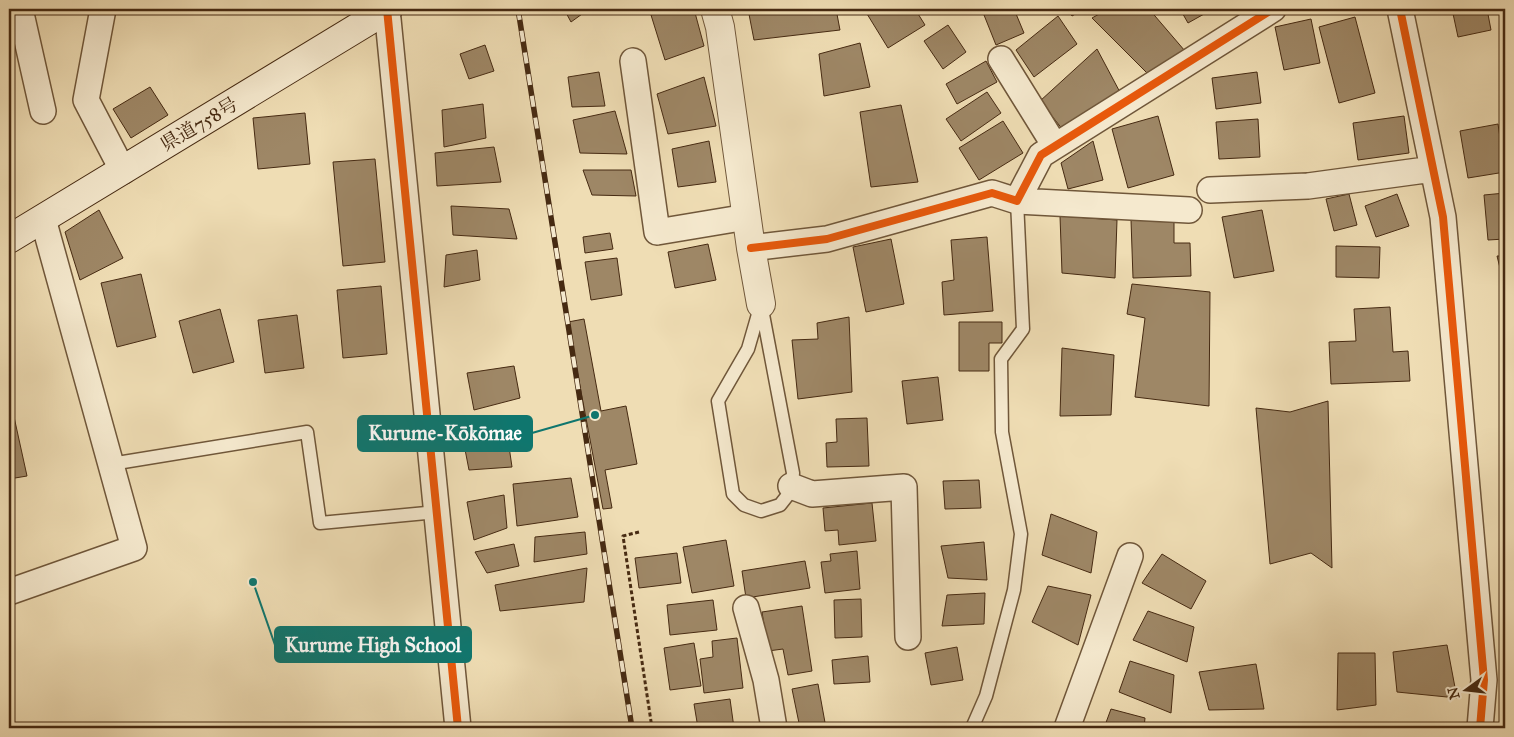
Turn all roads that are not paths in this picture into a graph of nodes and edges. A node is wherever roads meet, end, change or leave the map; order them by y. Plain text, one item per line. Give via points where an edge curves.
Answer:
1 (20, 9) edge
2 (103, 9) edge
3 (387, 9) edge
4 (715, 9) edge
5 (1400, 9) edge
6 (1266, 11) edge
7 (1001, 59) dead end
8 (633, 61) dead end
9 (43, 111) dead end
10 (1055, 146) junction
11 (1433, 169) junction
12 (123, 170) junction
13 (1210, 190) dead end
14 (1017, 201) junction
15 (1189, 210) dead end
16 (747, 217) junction
17 (43, 219) junction
18 (9, 239) edge
19 (751, 248) junction
20 (761, 304) junction
21 (111, 464) junction
22 (792, 486) junction
23 (437, 512) junction
24 (1130, 556) dead end
25 (9, 592) edge
26 (746, 608) dead end
27 (908, 637) dead end
28 (458, 728) edge
29 (774, 728) edge
30 (972, 728) edge
31 (1067, 728) edge
32 (1480, 728) edge

1 - 9 street
2 - 12 street via 86,100
3 - 12 main road, 県道758号
3 - 23 street
4 - 16 main road
5 - 11 street
6 - 10 street
7 - 10 street
8 - 16 street via 657,232
10 - 14 street via 1041,155
11 - 13 street via 1308,186
11 - 32 street via 1444,217 1484,680
12 - 17 main road, 県道758号
14 - 15 street
14 - 19 street via 992,193 827,239
14 - 30 lane via 1023,329 1001,359 1002,432 1021,534 1014,590 986,696
16 - 19 main road
17 - 18 main road, 県道758号
17 - 21 street
19 - 20 main road
20 - 22 lane via 793,474
20 - 22 lane via 748,349 718,401 733,494 744,505 760,511 780,505
21 - 23 lane via 307,432 320,523
21 - 25 street via 134,548
22 - 27 street via 812,494 904,487
23 - 28 street
24 - 31 street
26 - 29 street via 766,680

